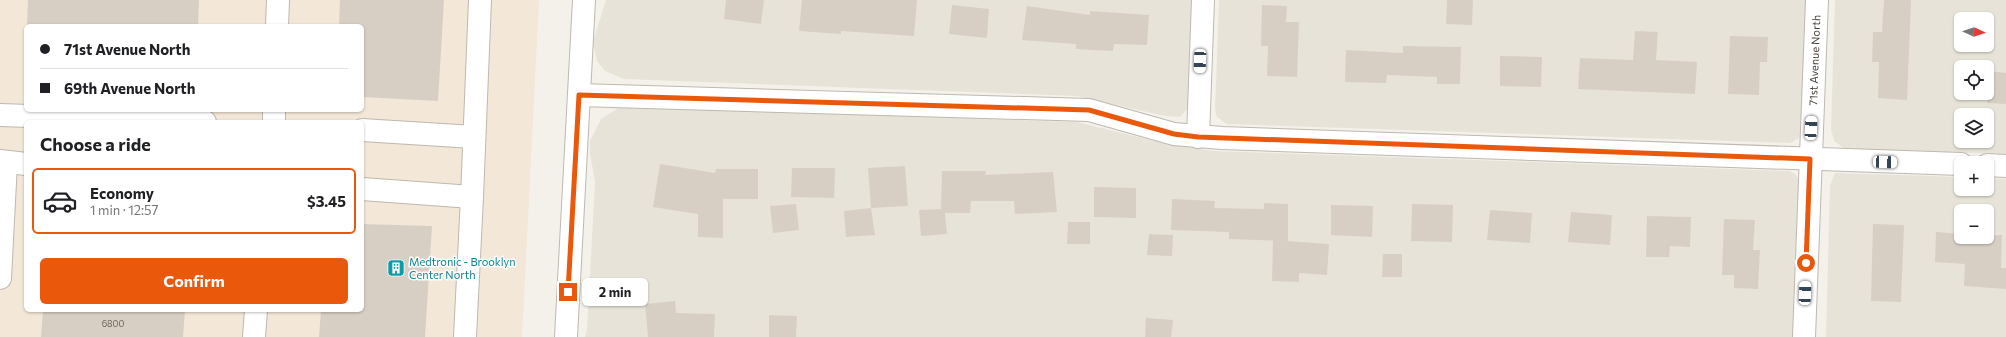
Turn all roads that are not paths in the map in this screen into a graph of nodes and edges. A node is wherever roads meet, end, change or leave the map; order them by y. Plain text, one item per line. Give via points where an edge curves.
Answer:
1 (278, 0) edge
2 (480, 0) edge
3 (584, 0) edge
4 (1203, 0) edge
5 (1817, 0) edge
6 (277, 24) edge
7 (579, 95) junction
8 (0, 115) edge
9 (146, 120) edge
10 (364, 130) edge
11 (474, 137) junction
12 (1198, 137) junction
13 (1810, 159) junction
14 (11, 163) edge
15 (1954, 164) edge
16 (1994, 165) edge
17 (2006, 166) edge
18 (364, 189) edge
19 (472, 197) junction
20 (0, 278) edge
21 (256, 312) edge
22 (254, 337) edge
23 (465, 337) edge
24 (566, 337) edge
25 (1804, 337) edge

1 - 6 street
2 - 11 street
3 - 7 street
4 - 12 street
5 - 13 street, 71st Avenue North
7 - 12 street via 1089,110 1168,132
7 - 24 street
8 - 9 street
10 - 11 street
11 - 19 street
12 - 13 street
13 - 15 street
13 - 25 street, 71st Avenue North
14 - 20 street
16 - 17 street
18 - 19 street
19 - 23 street
21 - 22 street

